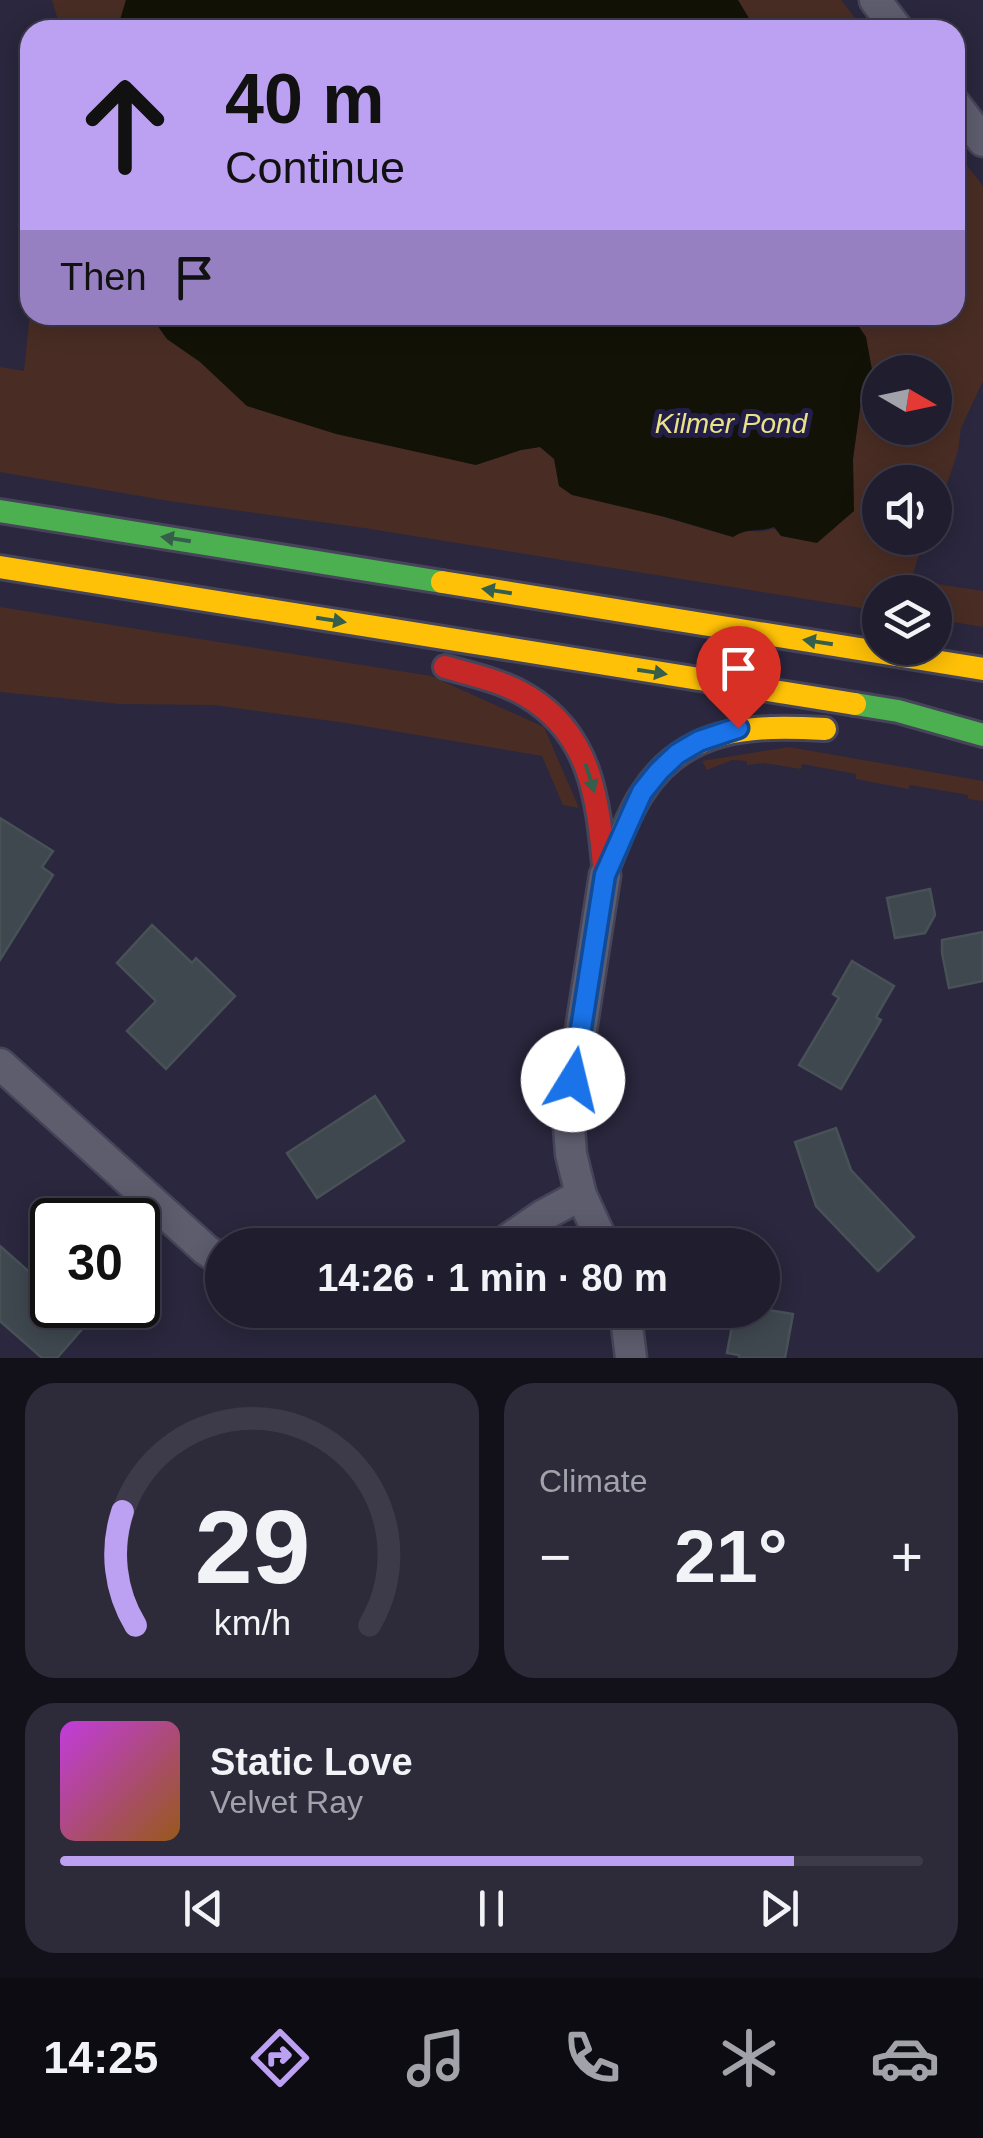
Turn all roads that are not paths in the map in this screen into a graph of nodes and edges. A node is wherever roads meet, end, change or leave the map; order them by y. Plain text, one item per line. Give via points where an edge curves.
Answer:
1 (875, 0) edge
2 (890, 20) edge
3 (965, 117) edge
4 (983, 140) edge
5 (0, 511) edge
6 (0, 567) edge
7 (28, 571) junction
8 (367, 649) dead end
9 (423, 662) dead end
10 (983, 668) edge
11 (847, 730) dead end
12 (905, 734) dead end
13 (983, 738) edge
14 (605, 875) junction
15 (0, 1064) edge
16 (581, 1195) junction
17 (525, 1228) edge
18 (596, 1228) edge
19 (205, 1249) edge
20 (627, 1328) edge
21 (631, 1358) edge

1 - 2 street
3 - 4 street
10 -> 5 highway
6 - 7 highway
7 - 8 highway
7 -> 13 highway via 898,712
9 -> 14 highway via 480,674 556,715 594,787
11 - 14 highway via 738,728 677,754 642,792
12 - 13 highway
14 - 16 street via 568,1114
15 - 19 street
16 - 17 street
16 - 18 street
20 - 21 street

